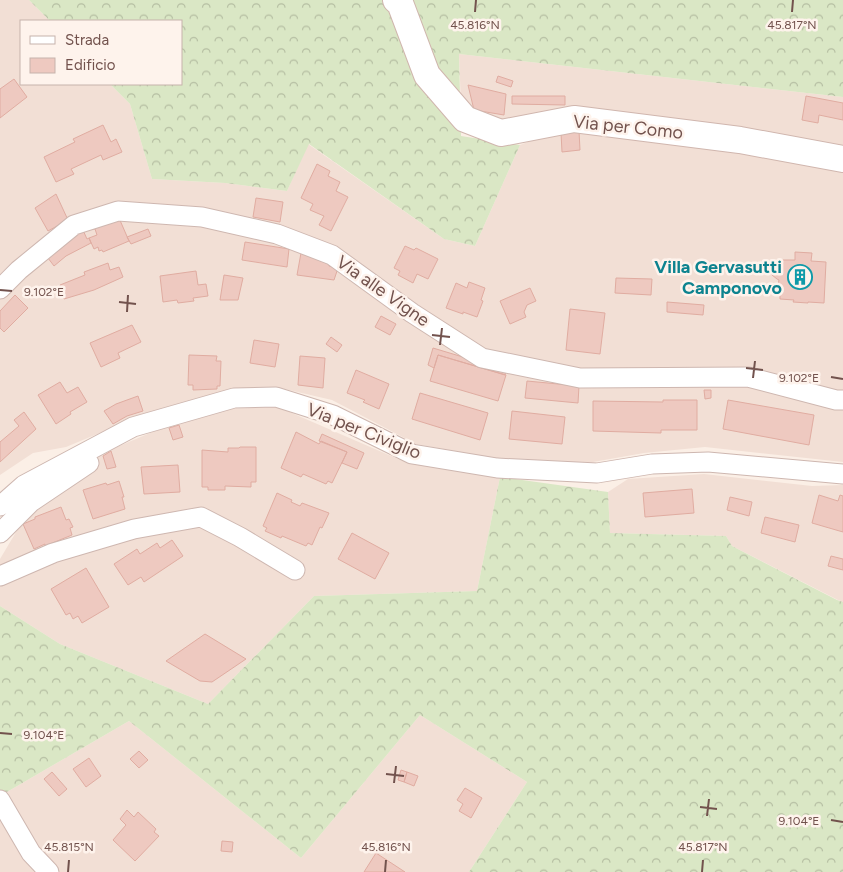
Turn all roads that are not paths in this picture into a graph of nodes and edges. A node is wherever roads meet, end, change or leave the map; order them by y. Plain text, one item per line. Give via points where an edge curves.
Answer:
1 (396, 0) edge
2 (843, 159) edge
3 (0, 289) edge
4 (843, 400) edge
5 (94, 448) junction
6 (843, 474) edge
7 (0, 506) edge
8 (0, 533) edge
9 (295, 570) dead end
10 (0, 576) edge
11 (0, 800) edge
12 (49, 872) edge

1 - 2 street, Via per Como via 400,3 427,75 465,119 501,134 574,119 740,140
3 - 4 street, Via alle Vigne via 74,225 118,211 202,217 277,234 332,255 412,313 482,358 580,378 748,376
5 - 6 street, Via per Civiglio via 133,427 234,398 276,398 334,415 412,454 497,468 597,473 652,464 708,462
5 - 7 street, Via per Civiglio via 24,485
5 - 8 street via 90,462 31,502
9 - 10 street via 201,516 134,529 53,553
11 - 12 street via 31,853

